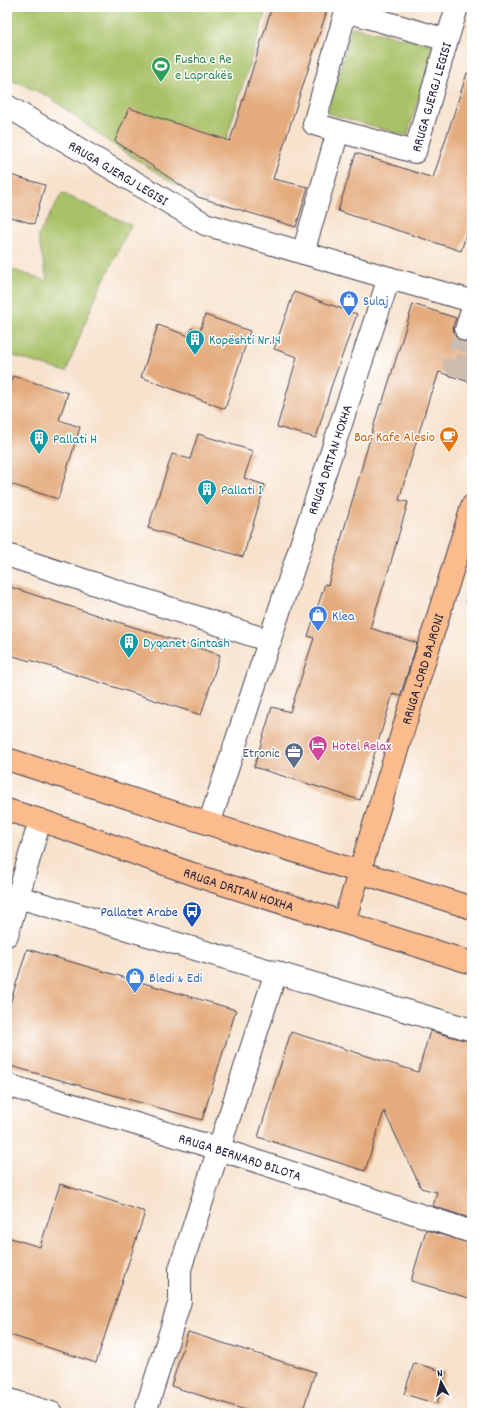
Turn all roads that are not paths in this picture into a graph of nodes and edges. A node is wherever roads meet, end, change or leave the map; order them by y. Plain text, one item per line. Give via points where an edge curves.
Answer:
1 (458, 7) edge
2 (447, 40) junction
3 (7, 106) edge
4 (338, 131) junction
5 (303, 253) junction
6 (390, 278) junction
7 (472, 301) edge
8 (472, 506) edge
9 (7, 555) edge
10 (270, 641) junction
11 (7, 759) edge
12 (7, 810) edge
13 (40, 820) junction
14 (209, 824) junction
15 (359, 872) junction
16 (18, 897) junction
17 (472, 908) edge
18 (344, 922) junction
19 (7, 935) edge
20 (472, 963) edge
21 (276, 972) junction
22 (472, 1030) edge
23 (7, 1085) edge
24 (219, 1149) junction
25 (472, 1232) edge
26 (7, 1399) edge
27 (51, 1413) edge
28 (145, 1413) edge

1 - 2 street
2 - 4 street, RRUGA GJERGJ LEGISI via 415,152
2 - 4 street, RRUGA GJERGJ LEGISI via 346,11 314,124
3 - 5 street, RRUGA GJERGJ LEGISI via 205,224
4 - 5 street
5 - 6 street, RRUGA GJERGJ LEGISI
6 - 7 street, RRUGA GJERGJ LEGISI
6 - 10 street, RRUGA DRITAN HOXHA
8 - 15 main road, RRUGA LORD BAJRONI
9 - 10 street
10 - 14 street, RRUGA DRITAN HOXHA
11 - 14 main road
12 - 13 main road, RRUGA DRITAN HOXHA
13 - 16 street
13 - 18 main road, RRUGA DRITAN HOXHA via 207,879
14 - 15 main road
15 - 17 main road
15 - 18 main road, RRUGA LORD BAJRONI
16 - 19 street
16 - 21 street
18 - 20 main road, RRUGA DRITAN HOXHA
21 - 22 street
21 - 24 street
23 - 24 street, RRUGA BERNARD BILOTA
24 - 25 street, RRUGA BERNARD BILOTA
24 - 28 street via 180,1269 180,1302
26 - 27 street

